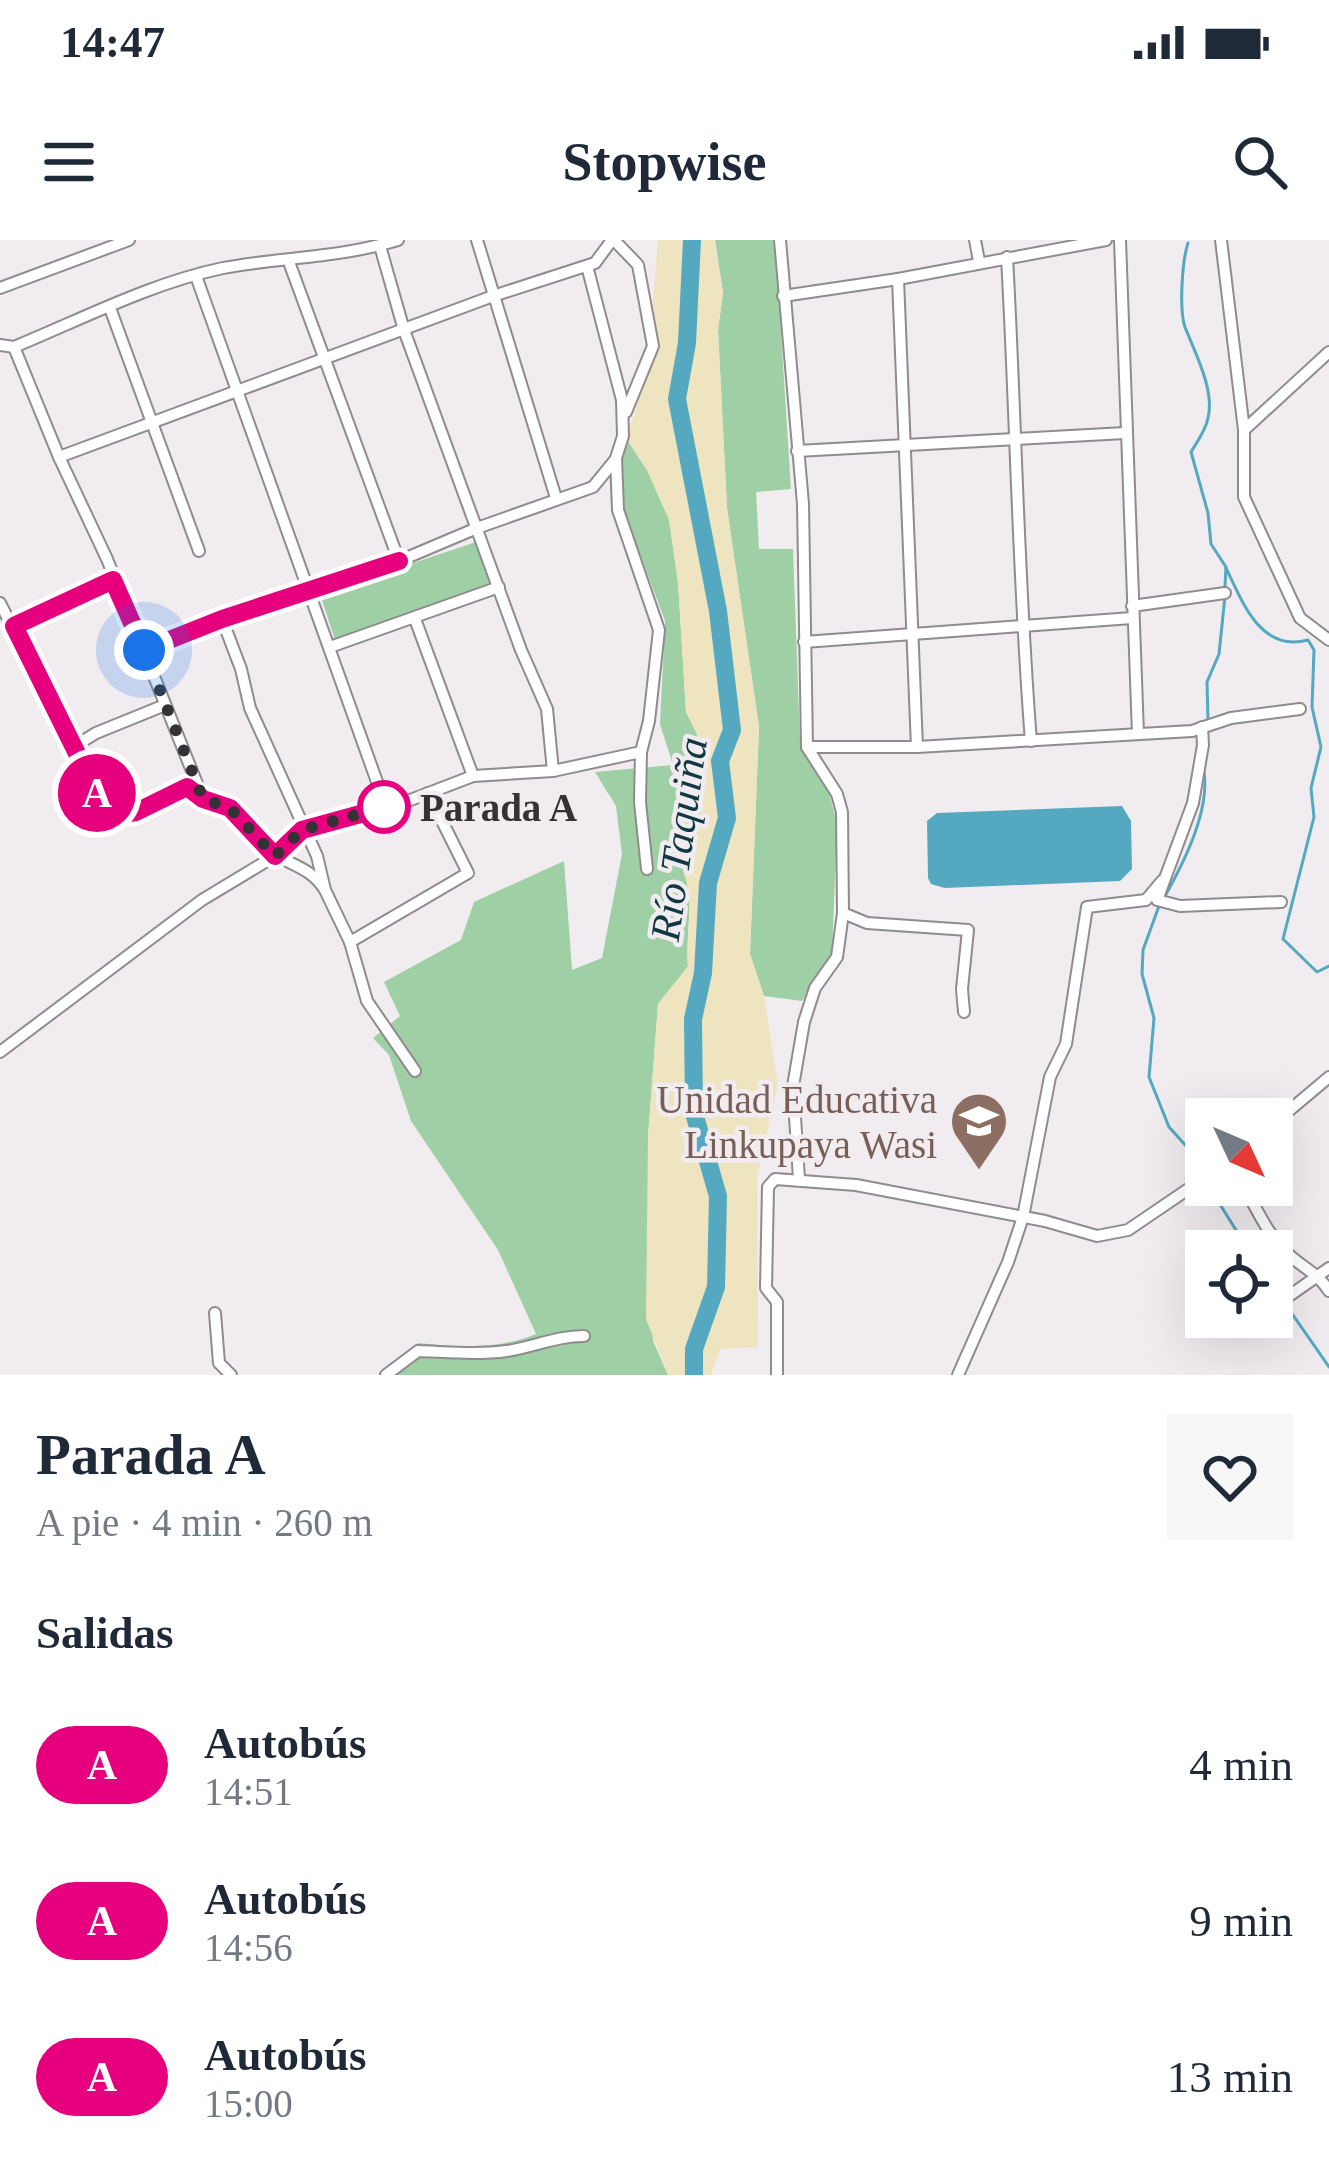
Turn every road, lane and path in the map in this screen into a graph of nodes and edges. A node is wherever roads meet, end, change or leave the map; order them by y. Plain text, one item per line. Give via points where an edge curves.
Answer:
1 (129, 240) edge
2 (398, 240) edge
3 (478, 240) edge
4 (613, 240) edge
5 (780, 240) edge
6 (975, 240) edge
7 (1106, 240) edge
8 (1120, 240) edge
9 (1221, 240) edge
10 (1088, 242) edge
11 (380, 246) junction
12 (1007, 257) junction
13 (979, 261) junction
14 (289, 262) junction
15 (587, 266) junction
16 (196, 276) junction
17 (898, 279) junction
18 (0, 288) edge
19 (493, 296) junction
20 (783, 296) junction
21 (110, 308) junction
22 (404, 330) junction
23 (7, 346) edge
24 (1329, 352) edge
25 (324, 360) junction
26 (236, 392) junction
27 (152, 420) junction
28 (622, 420) junction
29 (1244, 430) junction
30 (1125, 433) junction
31 (1017, 441) junction
32 (905, 448) junction
33 (797, 451) junction
34 (58, 457) junction
35 (616, 458) junction
36 (556, 498) junction
37 (477, 528) junction
38 (199, 551) dead end
39 (399, 561) junction
40 (113, 580) junction
41 (499, 587) junction
42 (310, 590) junction
43 (1226, 593) dead end
44 (0, 603) edge
45 (1132, 612) junction
46 (222, 619) junction
47 (415, 619) junction
48 (14, 626) junction
49 (1022, 626) junction
50 (914, 634) junction
51 (1329, 640) edge
52 (804, 641) junction
53 (330, 647) junction
54 (144, 650) junction
55 (165, 705) junction
56 (1300, 710) dead end
57 (1202, 727) junction
58 (1138, 734) junction
59 (1031, 741) junction
60 (75, 746) junction
61 (807, 747) junction
62 (917, 747) junction
63 (641, 752) junction
64 (553, 771) junction
65 (473, 776) junction
66 (428, 793) junction
67 (203, 799) junction
68 (386, 807) junction
69 (302, 830) junction
70 (275, 856) junction
71 (647, 869) dead end
72 (1162, 881) junction
73 (326, 890) junction
74 (1281, 902) dead end
75 (844, 913) junction
76 (350, 942) junction
77 (964, 1012) dead end
78 (0, 1052) edge
79 (415, 1071) dead end
80 (1329, 1078) edge
81 (1293, 1108) edge
82 (799, 1179) junction
83 (1185, 1191) edge
84 (1257, 1206) edge
85 (1023, 1217) junction
86 (1324, 1272) edge
87 (1329, 1291) edge
88 (1293, 1293) edge
89 (215, 1313) dead end
90 (584, 1336) dead end
91 (231, 1375) edge
92 (386, 1375) edge
93 (777, 1375) edge
94 (958, 1375) edge

1 - 18 street
2 - 11 street
3 - 19 street
4 - 15 street
4 - 28 street via 638,265 653,346
5 - 20 street
6 - 13 street
7 - 10 street
8 - 30 street
9 - 29 street
10 - 12 street
11 - 14 street
11 - 22 street
12 - 13 street
12 - 31 street
13 - 17 street
14 - 16 street
14 - 25 street
15 - 19 street
15 - 28 street
16 - 21 street
16 - 26 street
17 - 20 street
17 - 32 street
19 - 22 street
19 - 36 street
20 - 33 street
21 - 23 street
21 - 27 street
22 - 25 street
22 - 37 street
23 - 34 street
24 - 29 street
25 - 26 street
25 - 39 street
26 - 27 street
26 - 42 street
27 - 34 street
27 - 38 street
28 - 35 street
29 - 51 street via 1249,513 1300,618
30 - 31 street
30 - 45 street
31 - 32 street
31 - 49 street
32 - 33 street
32 - 50 street
33 - 52 street
34 - 40 street
35 - 36 street via 592,487
35 - 63 street via 618,510 659,630
36 - 37 street
37 - 39 street
37 - 41 street
39 - 42 street
40 - 48 street
40 - 54 street
41 - 47 street
41 - 64 street via 547,709
42 - 46 street
42 - 53 street
43 - 45 street
44 - 48 street
45 - 49 street
45 - 58 street
46 - 54 street
46 - 69 street
47 - 53 street
47 - 65 street
48 - 60 street
49 - 50 street
49 - 59 street
50 - 52 street
50 - 62 street
52 - 61 street
53 - 68 street
54 - 55 street
55 - 60 street
55 - 67 street
56 - 57 street
57 - 58 street
57 - 72 street via 1193,803
58 - 59 street
59 - 62 street
60 - 67 street via 98,796 117,815 187,787
61 - 62 street
61 - 75 street via 842,812
63 - 64 street
63 - 71 street
64 - 65 street
65 - 66 street
66 - 68 street
66 - 76 street via 468,873
67 - 70 street via 230,808
68 - 69 street
69 - 70 street
69 - 73 street
70 - 73 street via 295,862
70 - 78 street via 202,900
72 - 74 street via 1157,900 1166,904
72 - 85 street via 1146,900 1087,907 1066,1044 1050,1077
73 - 76 street
75 - 77 street via 867,923 968,930
75 - 82 street via 837,956 804,1022 793,1086
76 - 79 street via 367,1001
80 - 81 street
82 - 85 street
82 - 93 street via 768,1187 766,1288 777,1302
83 - 85 street via 1128,1230 1097,1236
84 - 86 street via 1288,1254
85 - 94 street
86 - 87 street
86 - 88 street
89 - 91 street via 219,1363
90 - 92 street via 487,1353 418,1351

